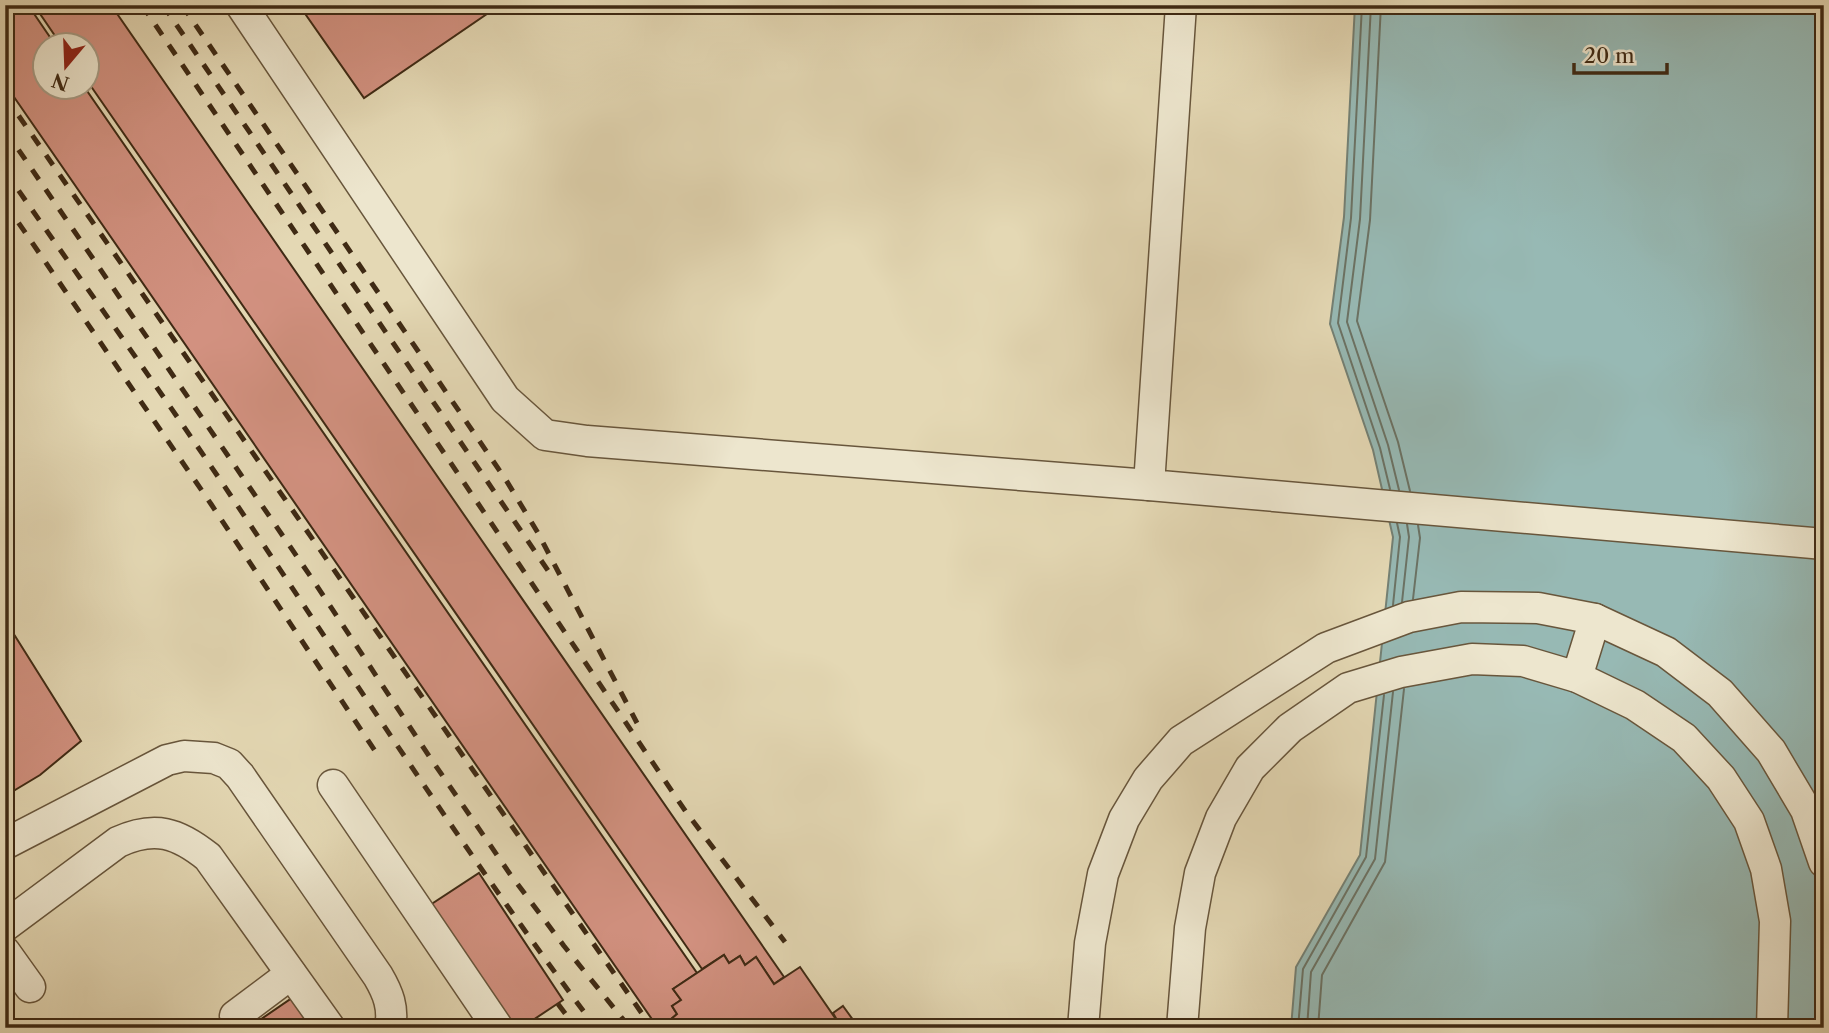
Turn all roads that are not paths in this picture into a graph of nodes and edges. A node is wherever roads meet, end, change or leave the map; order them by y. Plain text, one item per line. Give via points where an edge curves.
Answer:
1 (241, 5) edge
2 (1181, 5) edge
3 (1161, 486) junction
4 (1824, 544) edge
5 (1595, 619) junction
6 (1577, 677) junction
7 (333, 785) dead end
8 (5, 844) edge
9 (1824, 863) edge
10 (5, 926) edge
11 (5, 952) edge
12 (291, 974) junction
13 (30, 987) dead end
14 (236, 1016) dead end
15 (330, 1028) edge
16 (390, 1028) edge
17 (498, 1028) edge
18 (1083, 1028) edge
19 (1182, 1028) edge
20 (1772, 1028) edge

1 - 3 lane via 505,399 545,435
2 - 3 lane
3 - 4 lane
5 - 6 lane
5 - 9 lane via 1666,652 1720,693 1746,720 1807,810
5 - 18 lane via 1538,608 1461,607 1409,617 1326,649 1181,741 1148,779 1124,819 1103,874 1090,943
6 - 19 lane via 1523,662 1472,659 1401,672 1348,688 1290,728 1250,768 1221,818 1200,873
6 - 20 lane via 1635,705 1684,738 1721,778 1749,821 1766,869 1775,921
7 - 17 lane
8 - 16 lane via 167,760 201,756 229,764 378,976 391,1007
10 - 12 lane via 118,842 135,834 161,833 187,840 208,857
11 - 13 lane
12 - 14 lane
12 - 15 lane

